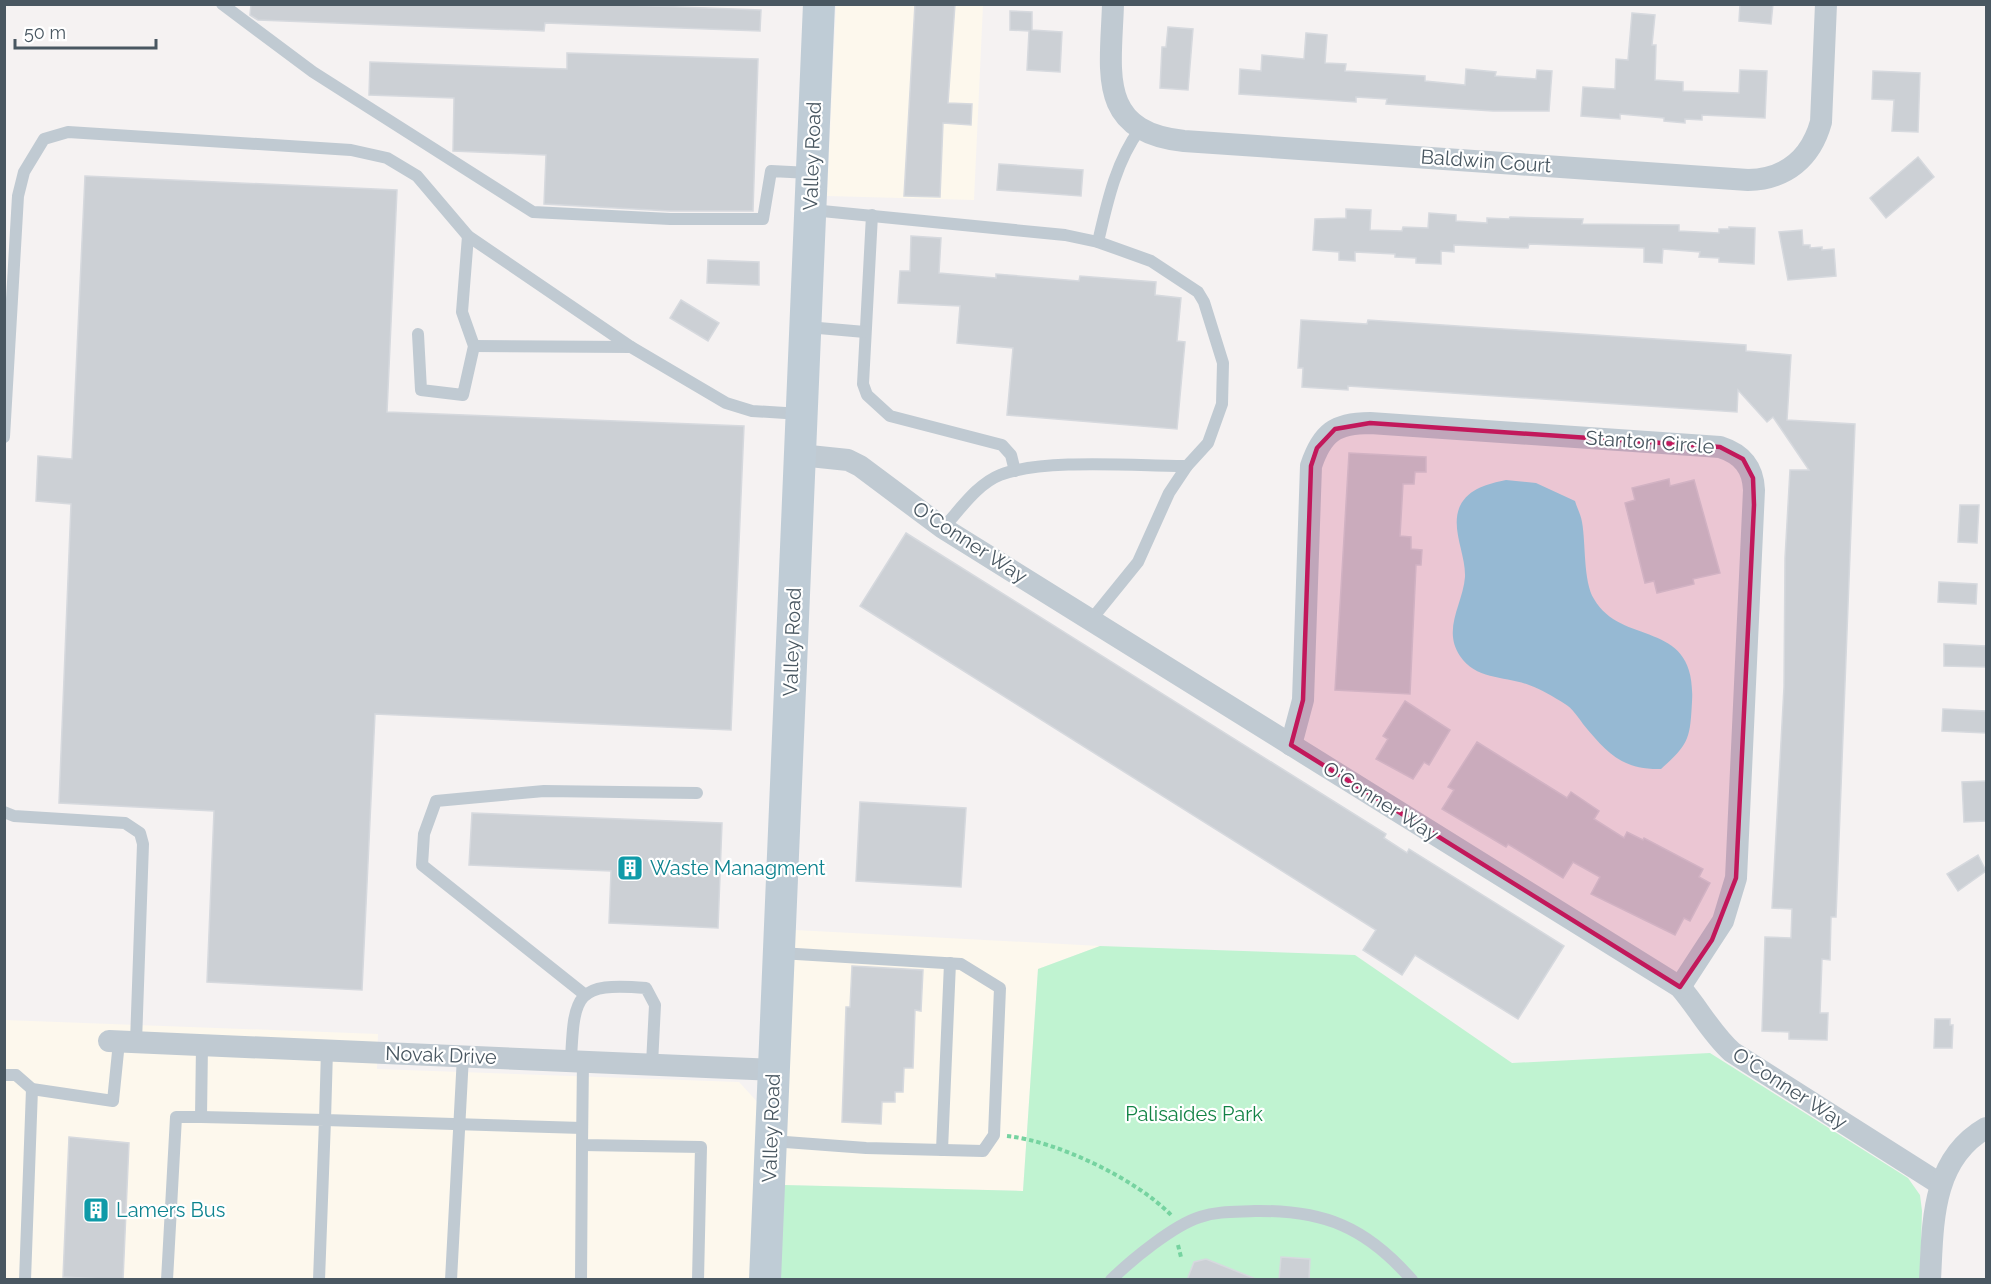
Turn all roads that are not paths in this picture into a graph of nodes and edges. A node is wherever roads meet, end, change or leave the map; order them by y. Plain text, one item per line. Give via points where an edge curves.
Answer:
1 (222, 4) edge
2 (819, 4) edge
3 (1113, 4) edge
4 (1826, 4) edge
5 (1140, 129) junction
6 (812, 173) junction
7 (810, 210) junction
8 (872, 215) junction
9 (468, 236) junction
10 (1098, 242) junction
11 (805, 327) junction
12 (865, 332) junction
13 (418, 334) dead end
14 (474, 346) junction
15 (632, 347) junction
16 (801, 414) junction
17 (4, 436) edge
18 (800, 455) junction
19 (1187, 466) junction
20 (1015, 471) junction
21 (943, 528) junction
22 (1091, 620) junction
23 (1291, 745) junction
24 (697, 793) dead end
25 (4, 812) edge
26 (778, 953) junction
27 (950, 963) junction
28 (1680, 987) junction
29 (584, 994) junction
30 (122, 1042) junction
31 (202, 1045) junction
32 (327, 1050) junction
33 (464, 1056) junction
34 (577, 1061) junction
35 (652, 1064) junction
36 (773, 1070) junction
37 (4, 1075) edge
38 (32, 1089) junction
39 (201, 1117) junction
40 (325, 1120) junction
41 (461, 1124) junction
42 (582, 1128) junction
43 (1986, 1128) edge
44 (771, 1141) junction
45 (582, 1144) junction
46 (942, 1150) junction
47 (1940, 1184) junction
48 (25, 1280) edge
49 (168, 1280) edge
50 (319, 1280) edge
51 (450, 1280) edge
52 (581, 1280) edge
53 (698, 1280) edge
54 (765, 1280) edge
55 (1111, 1280) edge
56 (1412, 1280) edge
57 (1930, 1280) edge

1 - 6 lane via 313,72 533,213 763,219 771,171
2 - 6 main road, Valley Road
3 - 5 street via 1112,90 1124,113
4 - 5 street, Baldwin Court via 1817,137 1797,165 1763,179 1184,141
5 - 10 lane via 1130,143 1109,195
6 - 7 main road, Valley Road
7 - 8 lane
7 - 11 main road, Valley Road
8 - 10 lane via 1065,235
8 - 12 lane
9 - 14 lane via 462,312
9 - 15 lane
9 - 17 lane via 417,176 387,158 351,150 68,132 44,139 24,172 18,196
10 - 19 lane via 1151,261 1198,292 1204,302 1223,363 1222,404 1208,443
11 - 12 lane
11 - 16 main road, Valley Road
12 - 20 lane via 862,384 867,395 890,416 1002,445 1011,455
13 - 14 lane via 421,390 463,395
14 - 15 lane
15 - 16 lane via 726,403 752,411
16 - 18 main road, Valley Road
18 - 21 street, O'Conner Way via 848,460 860,466
18 - 26 main road, Valley Road
19 - 20 lane via 1074,465
19 - 22 lane via 1169,493 1138,562
20 - 21 lane via 985,484
21 - 22 street, O'Conner Way
22 - 23 street, O'Conner Way
23 - 28 street, O'Conner Way
23 - 28 street, Stanton Circle via 1303,700 1311,466 1317,448 1335,429 1370,423 1734,451 1750,468 1754,490 1736,878 1723,921
24 - 29 lane via 544,790 435,801 424,834 422,865
25 - 30 lane via 14,816 125,823 140,833 143,844
26 - 27 lane
26 - 36 main road, Valley Road
27 - 46 lane
27 - 46 lane via 961,964 1000,988 994,1135 983,1151
28 - 47 street, O'Conner Way via 1711,1032 1732,1052
29 - 34 lane via 573,1025
29 - 35 lane via 599,987 646,988 655,1005
30 - 31 street, Novak Drive
30 - 38 lane via 113,1101
31 - 32 street, Novak Drive
31 - 39 lane
32 - 33 street, Novak Drive
32 - 40 lane
33 - 34 street, Novak Drive
33 - 41 lane
34 - 35 street, Novak Drive
34 - 42 lane
35 - 36 street, Novak Drive
36 - 44 main road, Valley Road
37 - 38 lane via 16,1075
38 - 48 lane
39 - 40 lane
39 - 49 lane via 176,1117
40 - 41 lane
40 - 50 lane
41 - 42 lane
41 - 51 lane
42 - 45 lane
43 - 47 street via 1952,1161
44 - 46 lane
44 - 54 main road, Valley Road
45 - 52 lane
45 - 53 lane via 701,1147
47 - 57 street via 1933,1220
55 - 56 lane via 1198,1217 1218,1212 1271,1211 1324,1217 1356,1230 1394,1259

